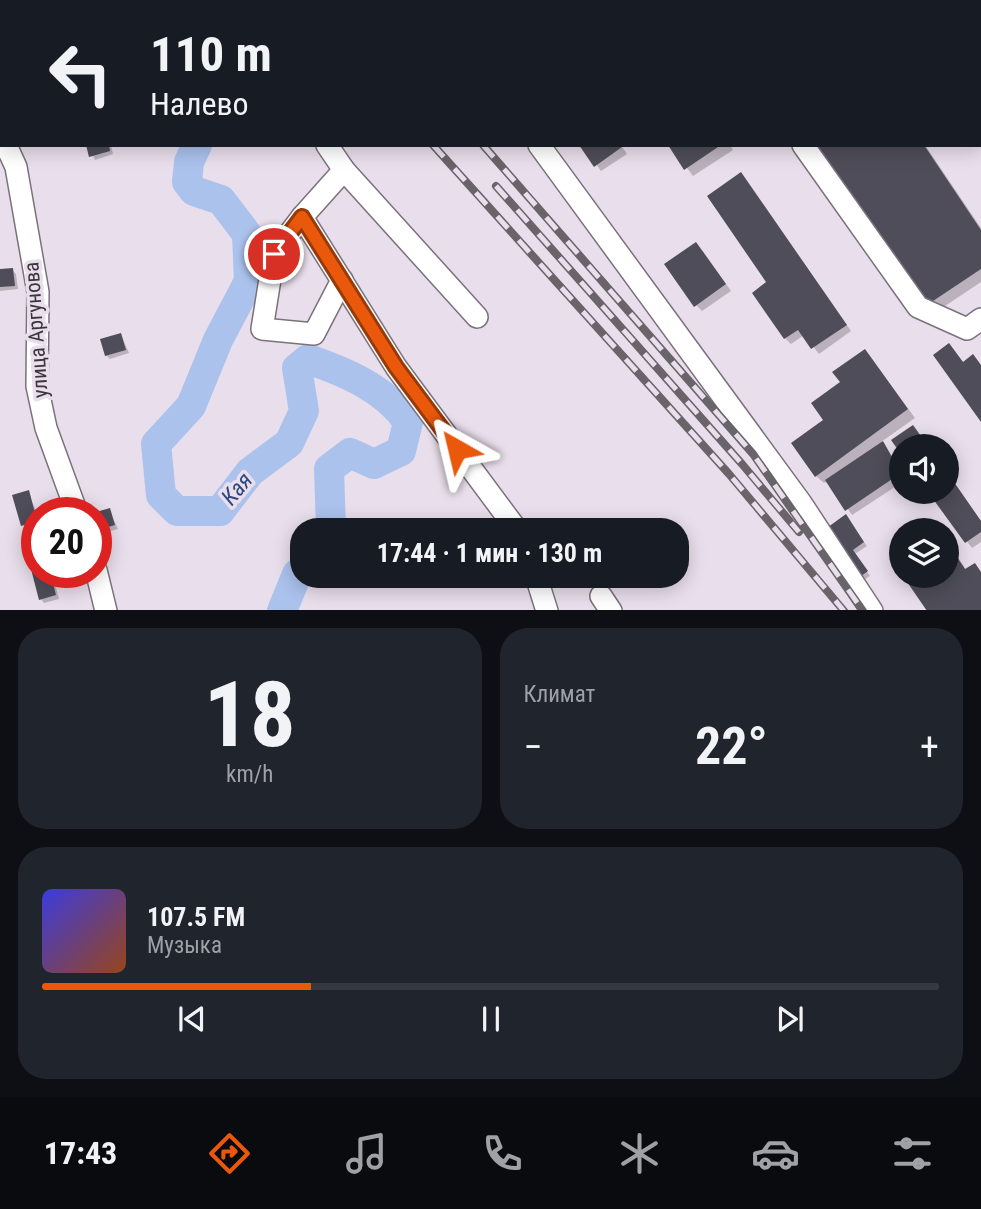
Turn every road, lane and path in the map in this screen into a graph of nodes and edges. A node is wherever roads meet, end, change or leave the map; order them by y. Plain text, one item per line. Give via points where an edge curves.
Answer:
1 (7, 147) edge
2 (328, 147) edge
3 (540, 147) edge
4 (804, 147) edge
5 (344, 170) junction
6 (302, 217) junction
7 (342, 280) junction
8 (477, 317) dead end
9 (981, 320) edge
10 (71, 497) edge
11 (508, 518) edge
12 (100, 588) edge
13 (540, 588) edge
14 (106, 610) edge
15 (547, 610) edge
16 (871, 610) edge

1 - 10 street, улица Аргунова via 16,167 38,292 37,386 46,428
2 - 5 street
3 - 16 street via 801,503
4 - 9 street via 918,307 967,329
5 - 6 street
5 - 8 street
6 - 7 street
6 - 7 street via 274,254 262,329 314,334
7 - 11 street via 396,367
12 - 14 street
13 - 15 street

